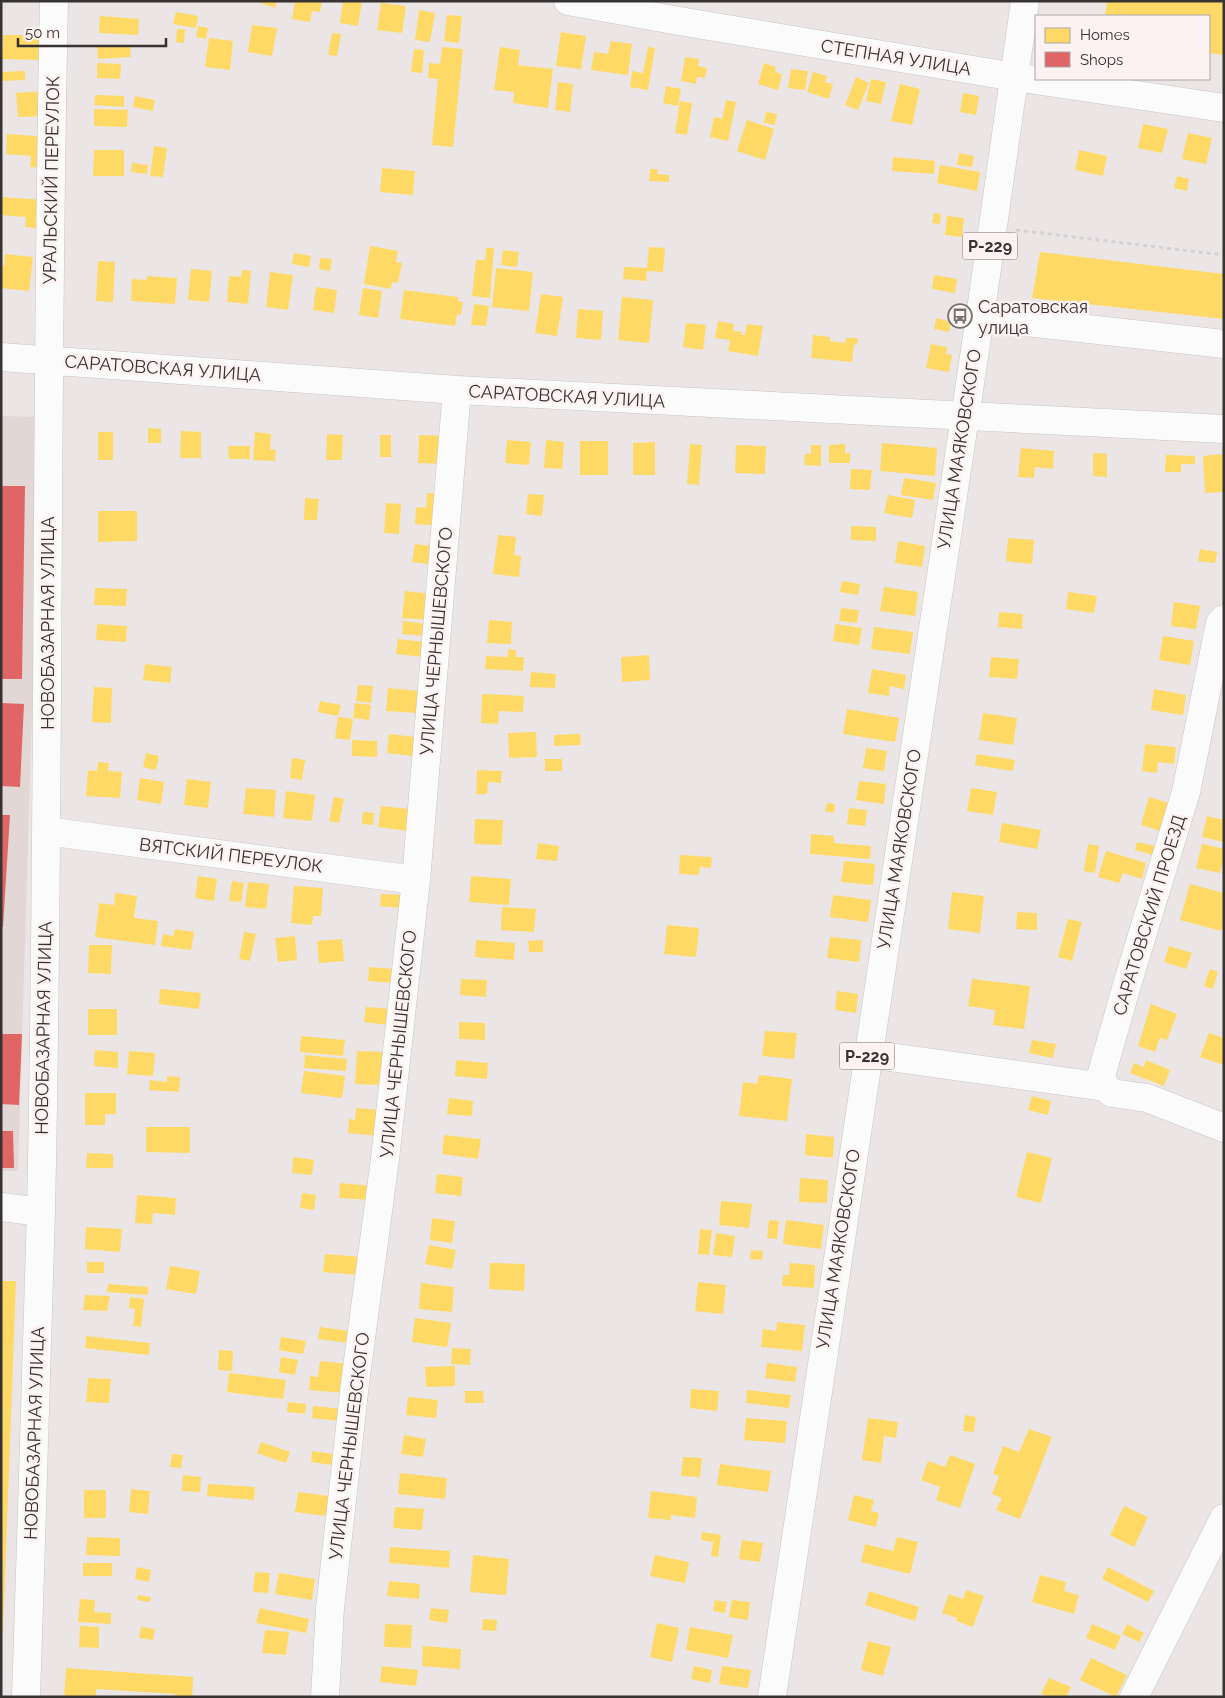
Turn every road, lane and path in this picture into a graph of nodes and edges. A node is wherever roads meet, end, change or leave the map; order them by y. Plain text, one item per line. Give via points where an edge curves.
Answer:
1 (54, 1) edge
2 (568, 1) edge
3 (1025, 1) edge
4 (680, 11) edge
5 (1015, 77) junction
6 (1035, 80) edge
7 (1035, 80) edge
8 (1224, 108) edge
9 (993, 227) junction
10 (1224, 255) edge
11 (980, 317) junction
12 (1224, 344) edge
13 (1, 357) edge
14 (48, 360) junction
15 (458, 390) junction
16 (964, 415) junction
17 (1224, 429) edge
18 (1224, 619) edge
19 (46, 831) junction
20 (416, 880) junction
21 (868, 1054) junction
22 (1105, 1086) junction
23 (1224, 1128) edge
24 (1, 1207) edge
25 (41, 1212) junction
26 (1224, 1518) edge
27 (26, 1697) edge
28 (326, 1697) edge
29 (772, 1697) edge
30 (1134, 1697) edge

1 - 14 street, УРАЛЬСКИЙ ПЕРЕУЛОК
2 - 4 street, СТЕПНАЯ УЛИЦА
3 - 5 street, УЛИЦА МАЯКОВСКОГО
4 - 5 street, СТЕПНАЯ УЛИЦА
5 - 6 street, СТЕПНАЯ УЛИЦА
5 - 9 street, УЛИЦА МАЯКОВСКОГО / Р-229
7 - 8 street, СТЕПНАЯ УЛИЦА
9 - 10 path
9 - 11 street, УЛИЦА МАЯКОВСКОГО / Р-229
11 - 12 street
11 - 16 street, УЛИЦА МАЯКОВСКОГО / Р-229
13 - 14 street, САРАТОВСКАЯ УЛИЦА
14 - 15 street, САРАТОВСКАЯ УЛИЦА
14 - 19 street, НОВОБАЗАРНАЯ УЛИЦА
15 - 16 street, САРАТОВСКАЯ УЛИЦА
15 - 20 street, УЛИЦА ЧЕРНЫШЕВСКОГО
16 - 17 street, САРАТОВСКАЯ УЛИЦА
16 - 21 street, УЛИЦА МАЯКОВСКОГО / Р-229
18 - 22 street, САРАТОВСКИЙ ПРОЕЗД via 1220,623 1186,792 1129,978 1102,1076
19 - 20 street, ВЯТСКИЙ ПЕРЕУЛОК
19 - 25 street, НОВОБАЗАРНАЯ УЛИЦА
20 - 28 street, УЛИЦА ЧЕРНЫШЕВСКОГО via 332,1588
21 - 22 street
21 - 29 street, УЛИЦА МАЯКОВСКОГО / Р-229
22 - 23 street via 1112,1093 1147,1098
24 - 25 street
25 - 27 street, НОВОБАЗАРНАЯ УЛИЦА
26 - 30 street

